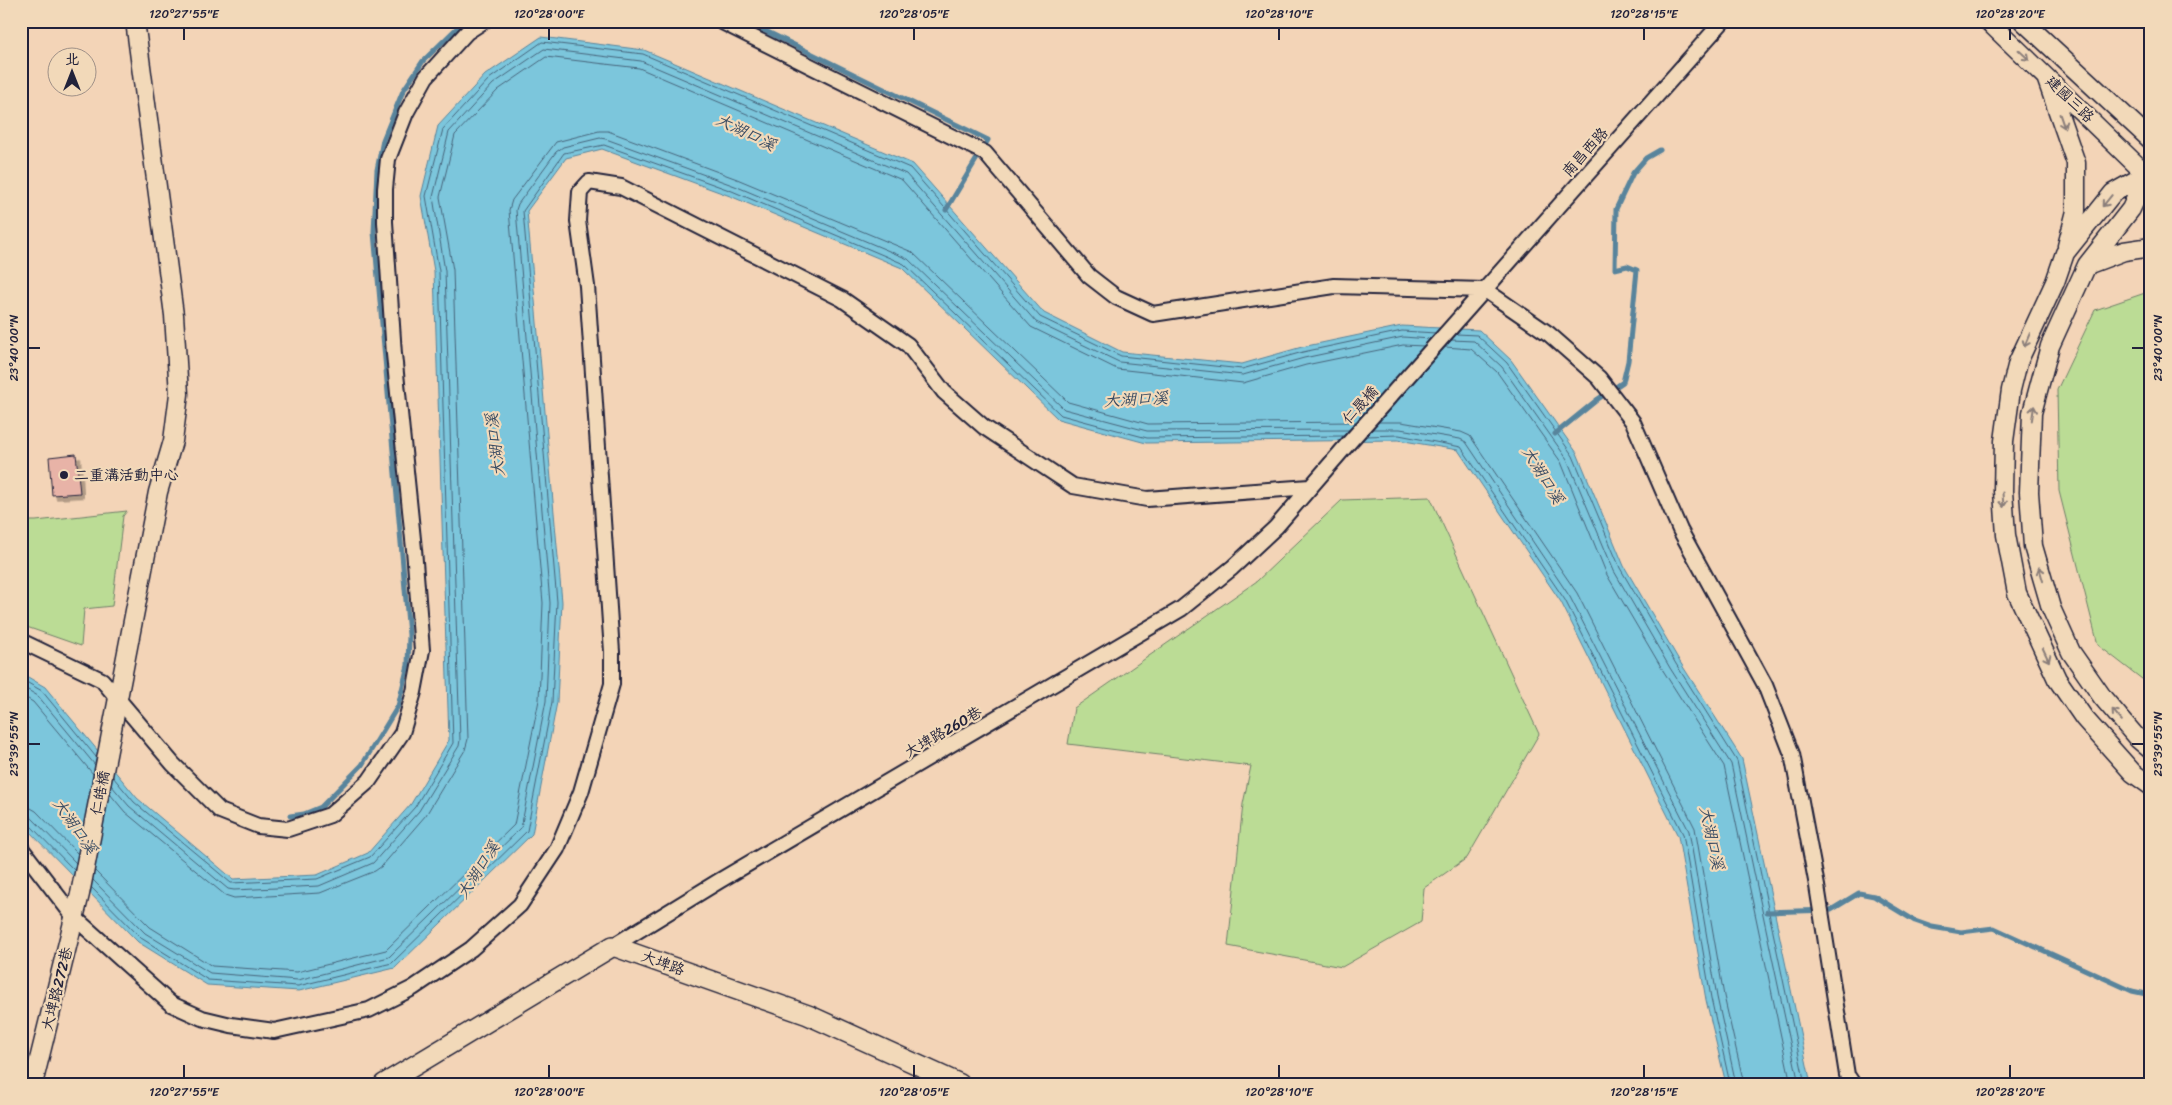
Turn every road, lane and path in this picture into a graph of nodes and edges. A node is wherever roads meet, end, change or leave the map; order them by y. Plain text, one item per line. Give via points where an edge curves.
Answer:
1 (135, 21) edge
2 (484, 21) edge
3 (720, 21) edge
4 (1723, 21) edge
5 (1988, 21) edge
6 (2023, 21) edge
7 (2045, 75) junction
8 (2151, 140) edge
9 (2149, 174) edge
10 (2151, 247) edge
11 (2064, 253) junction
12 (2087, 265) junction
13 (1484, 290) junction
14 (1471, 305) joint
15 (1310, 488) junction
16 (1276, 527) joint
17 (21, 641) edge
18 (118, 698) junction
19 (2151, 750) edge
20 (2151, 786) edge
21 (21, 848) edge
22 (80, 894) joint
23 (74, 917) junction
24 (613, 946) junction
25 (33, 1084) edge
26 (384, 1084) edge
27 (960, 1084) edge
28 (1853, 1084) edge

1 - 18 street, 仁皓橋 via 174,315 179,394 173,442 158,492
2 - 18 street via 467,32 426,77 406,113 388,159 386,222 394,354 422,650 402,733 369,781 330,815 288,829 258,826 220,811 173,764
3 - 13 street via 985,154 1089,276 1116,297 1154,314 1334,286
4 - 13 street, 南昌西路
5 -> 7 street, 建國三路
6 - 8 street, 建國三路
7 - 9 street, 建國三路
7 -> 11 street via 2076,164 2076,211
9 -> 11 street via 2113,193
9 - 12 street via 2131,209
10 - 12 street via 2124,251
11 -> 20 street via 2055,282 2018,362 2011,390 2003,467 2006,535 2018,593 2057,679 2084,718 2133,773
19 -> 12 street via 2103,698 2071,652 2051,608 2033,546 2028,492 2032,413 2050,346
13 - 14 street, 南昌西路
13 - 28 street via 1549,334 1599,378 1633,422 1680,530 1765,685 1792,754 1847,1076
14 - 15 street, 仁晟橋
15 - 16 street, 仁晟橋
15 - 23 street via 1147,499 1073,486 984,427 944,392 908,345 842,299 620,187 589,182 580,192 578,221 588,296 612,684 581,792 558,849 520,905 471,949 413,988 369,1010 274,1031 202,1018 171,1004
16 - 24 street, 大埤路260巷 via 1181,609
17 - 18 street via 102,680
18 - 22 street, 仁皓橋
21 - 23 street
22 - 23 street, 大埤路272巷
23 - 25 street, 大埤路272巷
24 - 26 main road
24 - 27 main road, 大埤路 via 808,1015

